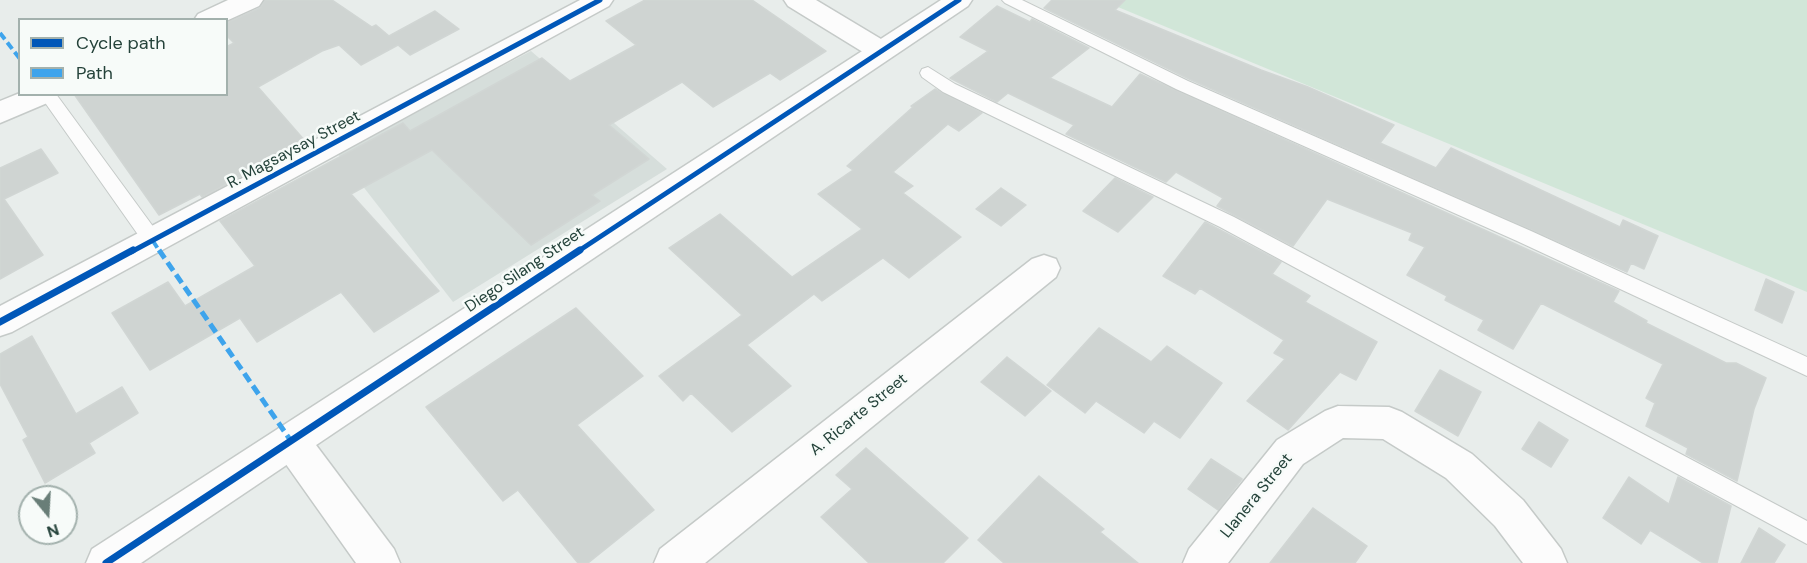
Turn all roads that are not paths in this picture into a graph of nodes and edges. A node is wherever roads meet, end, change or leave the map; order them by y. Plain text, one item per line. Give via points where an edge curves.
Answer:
1 (250, 0) edge
2 (600, 0) edge
3 (797, 0) edge
4 (959, 0) edge
5 (1010, 0) edge
6 (211, 18) edge
7 (881, 51) junction
8 (928, 73) dead end
9 (38, 96) edge
10 (48, 96) edge
11 (0, 113) edge
12 (153, 241) junction
13 (1044, 268) dead end
14 (0, 322) edge
15 (1807, 367) edge
16 (291, 441) junction
17 (1807, 533) edge
18 (106, 563) edge
19 (380, 563) edge
20 (674, 563) edge
21 (1203, 563) edge
22 (1547, 563) edge

1 - 6 street
2 - 12 street, R. Magsaysay Street
3 - 7 street
4 - 7 street, Diego Silang Street
5 - 15 lane via 1182,85 1524,236
7 - 16 street, Diego Silang Street
8 - 17 lane via 949,88 1227,222
9 - 11 street
10 - 12 lane
12 - 14 street, R. Magsaysay Street
13 - 20 street, A. Ricarte Street
16 - 18 street, Diego Silang Street
16 - 19 street
21 - 22 street, Llanera Street via 1290,452 1338,422 1389,423 1459,466 1509,513

